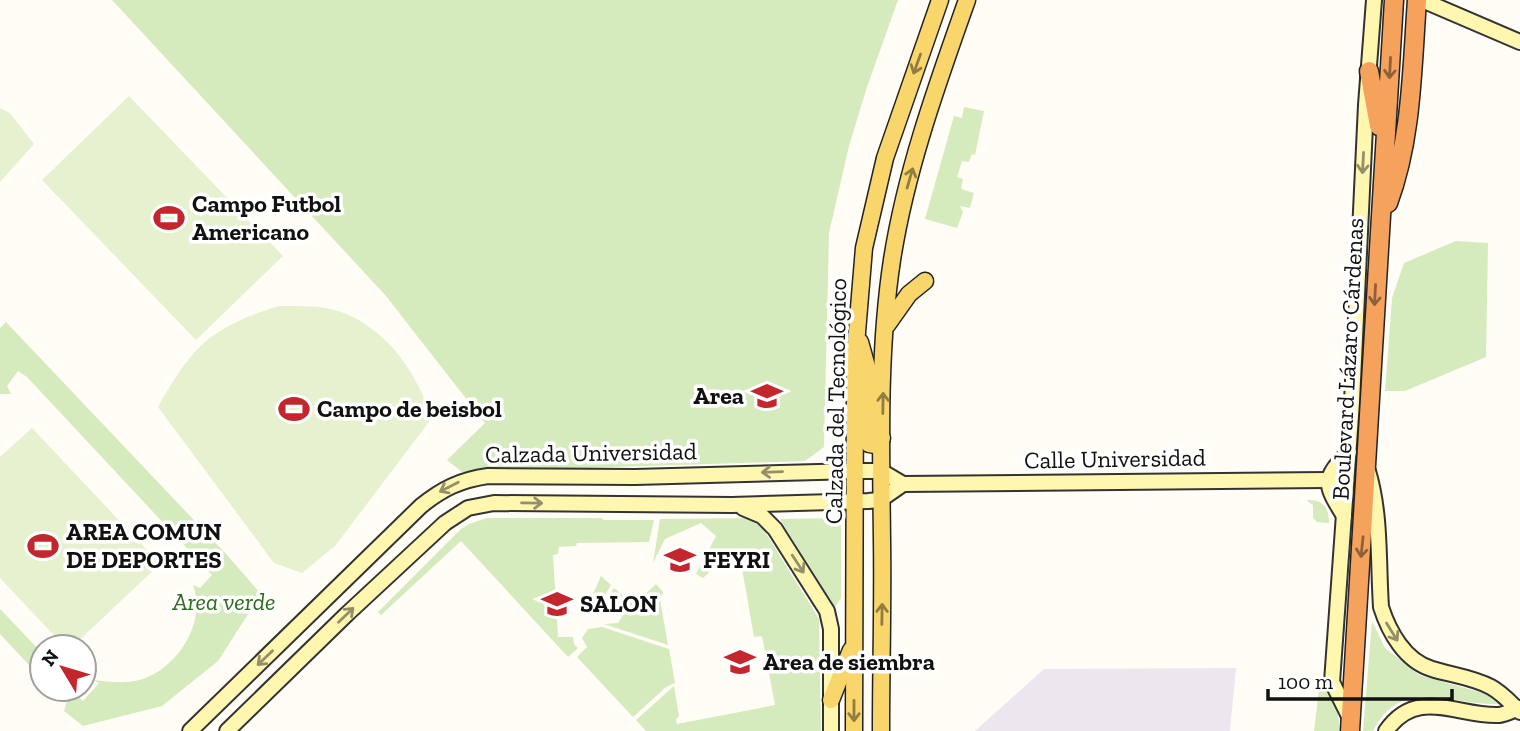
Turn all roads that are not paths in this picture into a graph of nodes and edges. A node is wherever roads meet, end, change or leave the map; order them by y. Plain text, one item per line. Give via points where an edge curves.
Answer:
1 (940, 0) edge
2 (967, 0) edge
3 (1374, 0) edge
4 (1394, 0) edge
5 (1420, 0) edge
6 (1520, 42) edge
7 (1369, 71) junction
8 (1385, 154) junction
9 (1380, 224) junction
10 (925, 281) dead end
11 (884, 330) junction
12 (856, 334) junction
13 (882, 438) junction
14 (1349, 452) junction
15 (1367, 470) junction
16 (856, 471) junction
17 (881, 471) junction
18 (1328, 480) junction
19 (904, 484) junction
20 (880, 500) junction
21 (732, 505) junction
22 (855, 509) junction
23 (1344, 516) junction
24 (882, 575) junction
25 (284, 640) junction
26 (854, 641) junction
27 (302, 658) junction
28 (831, 700) junction
29 (1519, 710) edge
30 (1351, 726) edge
31 (190, 731) edge
32 (227, 731) edge
33 (831, 731) edge
34 (854, 731) edge
35 (881, 731) edge
36 (1386, 731) edge

1 -> 12 main road, Calzada del Tecnológico via 871,212
11 -> 2 main road, Calzada del Tecnológico via 903,199
3 - 7 main road, Boulevard Lázaro Cárdenas
4 -> 8 highway, Boulevard Lázaro Cárdenas
5 - 6 main road
5 - 9 highway via 1403,155
7 - 8 highway
7 -> 14 main road, Boulevard Lázaro Cárdenas
8 - 9 highway, Boulevard Lázaro Cárdenas
9 -> 15 highway, Boulevard Lázaro Cárdenas
10 - 11 main road via 909,294
13 -> 11 main road, Calzada del Tecnológico
12 - 13 main road via 867,367 867,440 872,446
12 - 16 main road, Calzada del Tecnológico
13 - 17 main road, Calzada del Tecnológico
14 - 18 main road via 1334,466
14 - 23 main road, Boulevard Lázaro Cárdenas
15 -> 29 main road via 1375,495 1381,607 1393,635 1421,664 1491,687
15 -> 30 highway, Boulevard Lázaro Cárdenas
16 - 17 main road, Calzada Universidad
16 - 22 main road, Calzada del Tecnológico
16 -> 25 main road, Calzada Universidad via 635,477 488,475 464,480 421,506
17 - 19 main road
17 - 20 main road, Calzada del Tecnológico
18 - 19 main road, Calle Universidad
18 - 23 main road via 1329,492
19 - 20 main road
20 - 22 main road, Calzada Universidad
20 - 24 main road, Calzada del Tecnológico
21 - 22 main road, Calzada Universidad
27 -> 21 main road, Calzada Universidad via 445,523 468,508 494,503
21 -> 28 main road via 769,521 822,600 831,629
22 - 24 main road via 870,519 875,568
22 - 26 main road, Calzada del Tecnológico
23 - 30 main road, Boulevard Lázaro Cárdenas via 1332,682
35 -> 24 main road, Calzada del Tecnológico
25 - 27 main road
25 -> 31 main road, Calzada Universidad
26 - 28 main road
26 -> 34 main road, Calzada del Tecnológico
27 - 32 main road, Calzada Universidad
28 - 33 main road
29 - 36 main road via 1502,715 1432,705 1397,718

